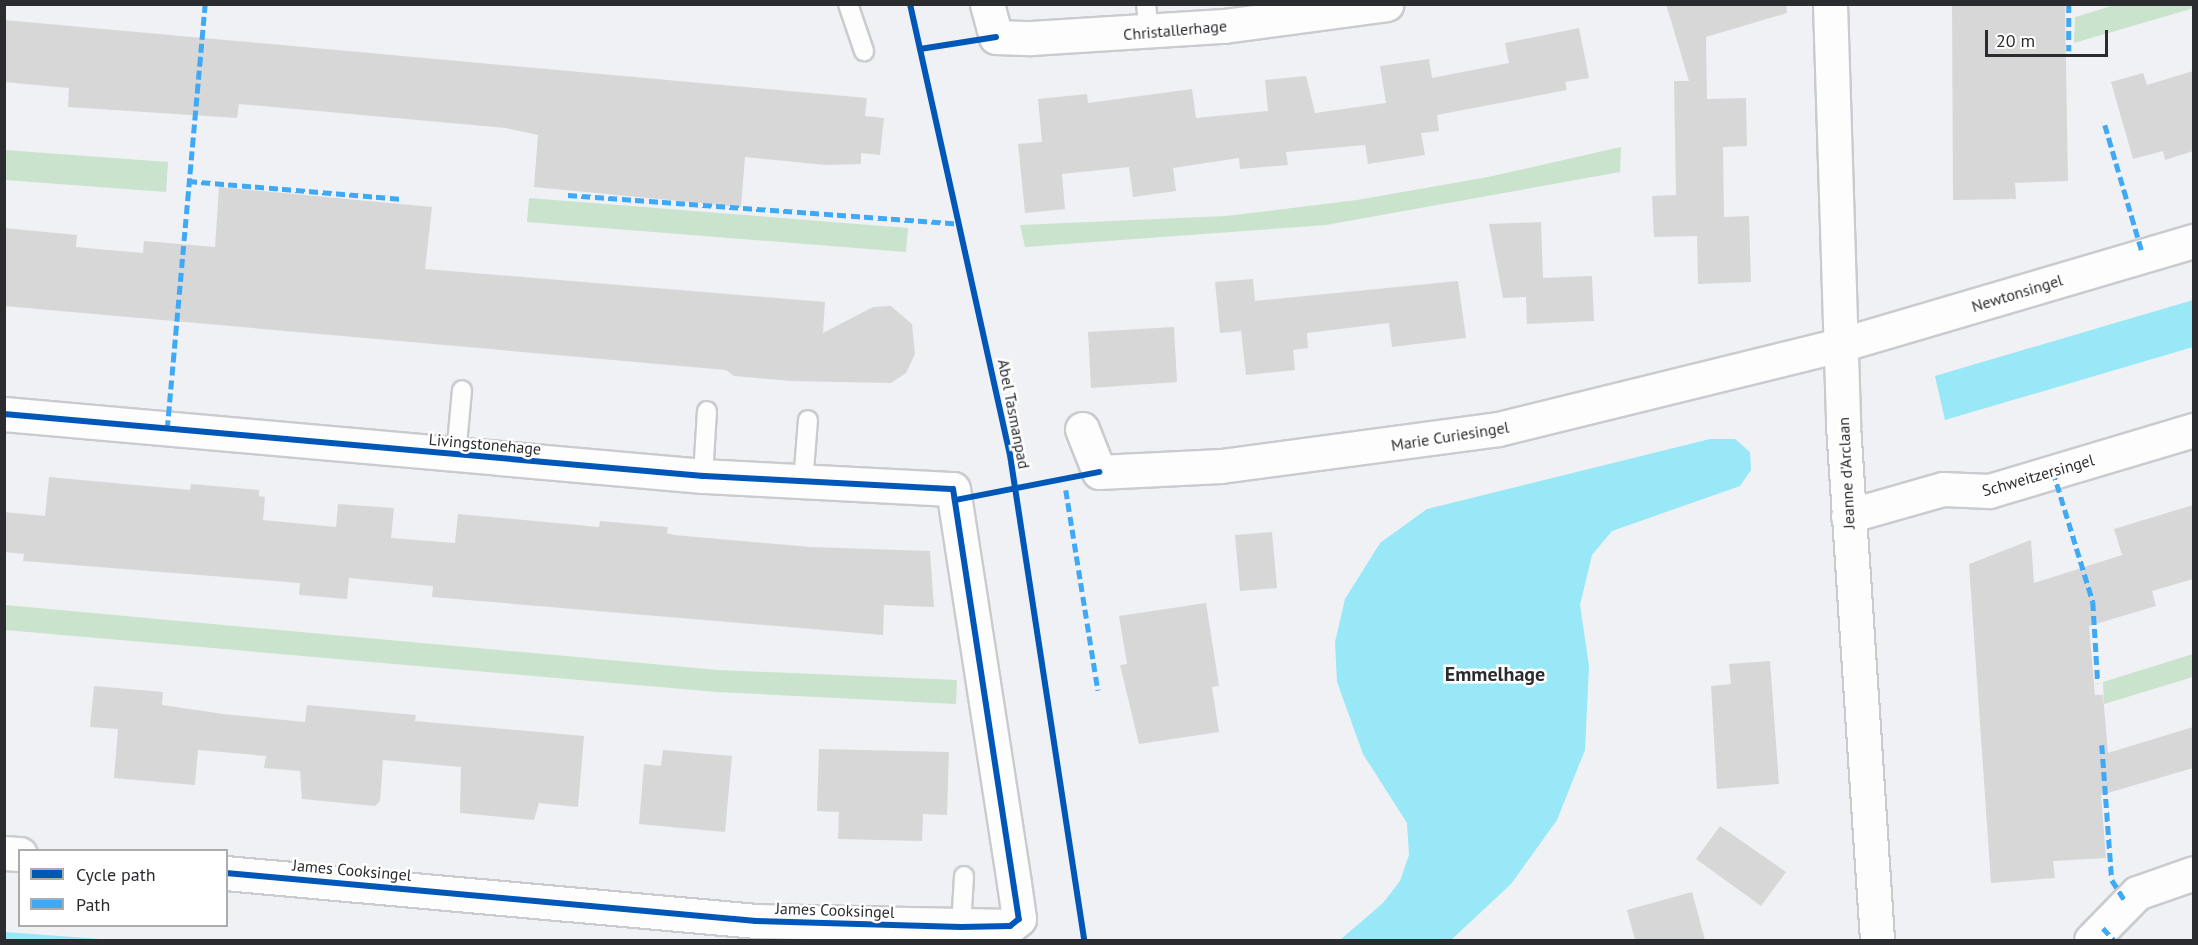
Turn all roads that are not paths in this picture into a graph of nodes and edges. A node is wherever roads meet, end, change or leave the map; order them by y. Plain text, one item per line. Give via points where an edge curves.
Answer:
1 (848, 4) edge
2 (987, 4) edge
3 (1387, 4) edge
4 (1830, 4) edge
5 (1147, 18) edge
6 (864, 51) dead end
7 (2193, 240) edge
8 (1840, 345) junction
9 (462, 390) dead end
10 (707, 411) dead end
11 (4, 414) edge
12 (808, 420) dead end
13 (1082, 429) dead end
14 (2193, 430) edge
15 (456, 455) junction
16 (703, 476) junction
17 (803, 483) junction
18 (955, 500) joint
19 (1848, 516) junction
20 (228, 873) edge
21 (2193, 873) edge
22 (964, 876) dead end
23 (962, 927) junction
24 (1877, 940) edge
25 (2091, 940) edge

1 - 6 lane
2 - 5 street, Christallerhage via 996,37
3 - 5 street, Christallerhage
4 - 8 street, Jeanne d'Arclaan
7 - 8 street, Newtonsingel
8 - 13 street, Marie Curiesingel via 1570,414 1296,458 1099,472
8 - 19 street, Jeanne d'Arclaan
9 - 15 lane
10 - 16 lane
11 - 15 street, Livingstonehage
12 - 17 lane
14 - 19 street, Schweitzersingel via 1989,491 1943,489
15 - 16 street, Livingstonehage
16 - 17 street, Livingstonehage
17 - 18 street, Livingstonehage via 953,489
18 - 23 street, James Cooksingel via 1018,919 1010,926
19 - 24 street, Jeanne d'Arclaan
20 - 23 street, James Cooksingel via 756,921
21 - 25 street via 2137,893
22 - 23 lane

